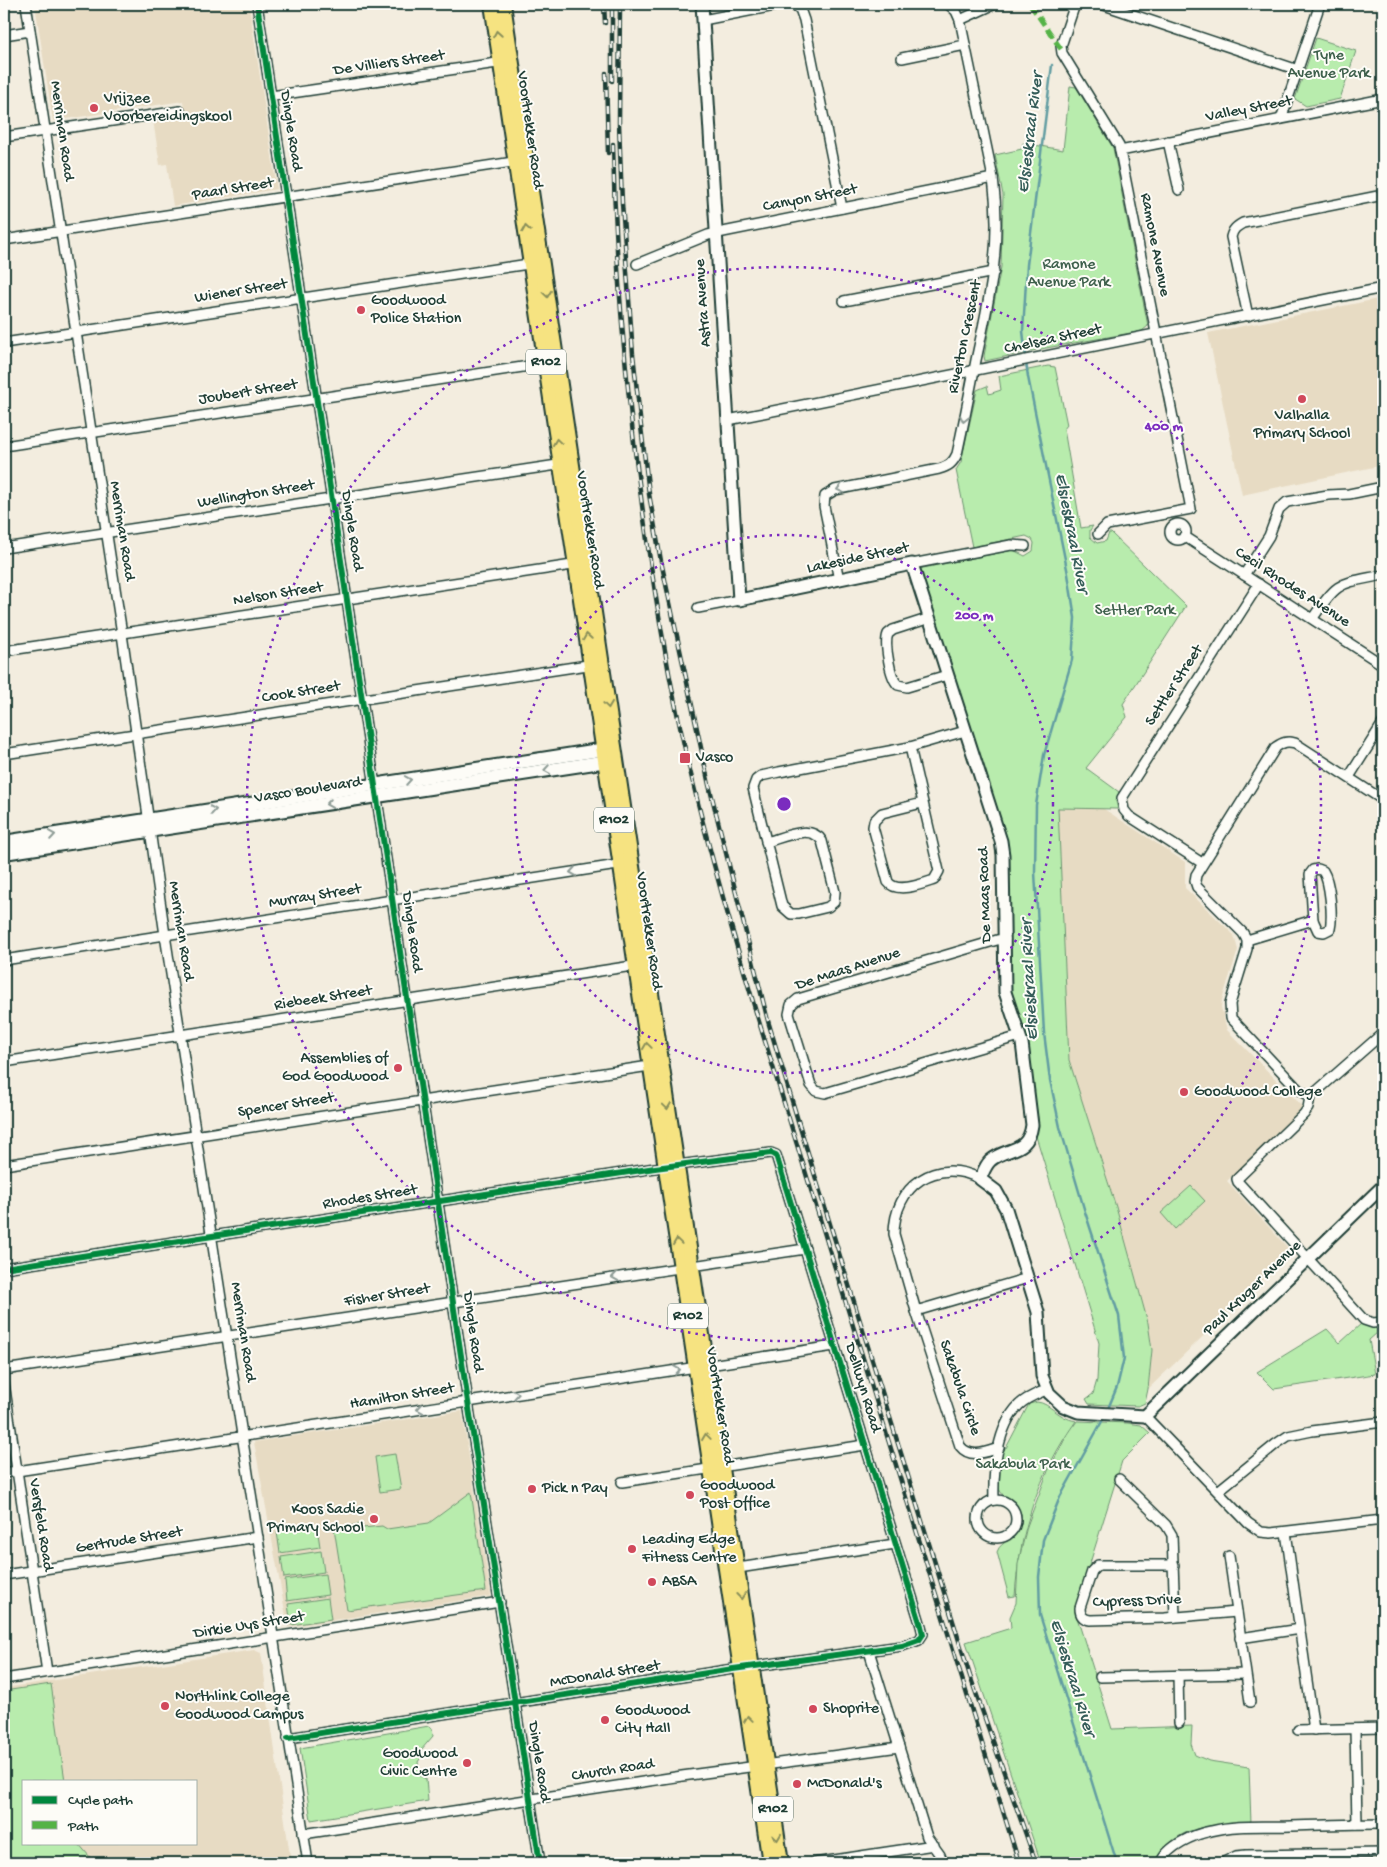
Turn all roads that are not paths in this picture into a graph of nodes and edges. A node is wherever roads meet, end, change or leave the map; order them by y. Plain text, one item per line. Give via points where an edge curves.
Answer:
1 (26, 4) edge
2 (257, 4) edge
3 (492, 4) edge
4 (504, 4) edge
5 (702, 4) edge
6 (785, 4) edge
7 (793, 4) edge
8 (948, 4) edge
9 (995, 4) edge
10 (1075, 4) edge
11 (1101, 4) edge
12 (1320, 4) edge
13 (703, 20) junction
14 (960, 20) junction
15 (30, 31) junction
16 (4, 34) edge
17 (965, 45) junction
18 (902, 58) dead end
19 (506, 62) junction
20 (1298, 70) junction
21 (271, 96) junction
22 (1383, 100) edge
23 (180, 112) dead end
24 (1281, 119) junction
25 (46, 131) junction
26 (4, 137) edge
27 (1168, 142) junction
28 (1120, 151) junction
29 (521, 161) junction
30 (992, 178) junction
31 (1179, 190) dead end
32 (1383, 195) edge
33 (287, 197) junction
34 (842, 208) junction
35 (60, 232) junction
36 (716, 233) junction
37 (4, 240) edge
38 (537, 262) junction
39 (638, 264) dead end
40 (994, 272) junction
41 (1383, 288) edge
42 (302, 297) junction
43 (844, 301) dead end
44 (1248, 316) junction
45 (76, 332) junction
46 (1157, 334) junction
47 (4, 344) edge
48 (551, 363) junction
49 (974, 371) junction
50 (317, 398) junction
51 (728, 420) junction
52 (91, 433) junction
53 (4, 446) edge
54 (566, 464) junction
55 (1383, 487) edge
56 (333, 499) junction
57 (106, 533) junction
58 (1098, 534) dead end
59 (1184, 536) dead end
60 (1025, 546) dead end
61 (4, 548) edge
62 (581, 564) junction
63 (912, 564) junction
64 (1244, 575) junction
65 (1383, 575) edge
66 (839, 580) junction
67 (1259, 584) junction
68 (348, 599) junction
69 (739, 600) junction
70 (698, 608) dead end
71 (930, 618) junction
72 (1312, 618) junction
73 (122, 634) junction
74 (4, 652) edge
75 (596, 664) junction
76 (1383, 665) edge
77 (947, 675) junction
78 (362, 699) junction
79 (1383, 723) edge
80 (966, 732) junction
81 (135, 734) junction
82 (910, 747) junction
83 (4, 754) edge
84 (610, 754) junction
85 (1349, 777) junction
86 (376, 791) junction
87 (1383, 800) edge
88 (922, 803) junction
89 (149, 826) junction
90 (4, 842) edge
91 (766, 842) junction
92 (4, 853) edge
93 (1202, 863) junction
94 (626, 864) junction
95 (393, 900) junction
96 (1313, 920) junction
97 (165, 935) junction
98 (1005, 939) junction
99 (1247, 940) junction
100 (4, 960) edge
101 (641, 964) junction
102 (408, 1001) junction
103 (181, 1035) junction
104 (1020, 1036) junction
105 (1381, 1039) edge
106 (4, 1062) edge
107 (656, 1065) junction
108 (1310, 1097) junction
109 (423, 1100) junction
110 (196, 1135) junction
111 (771, 1153) joint
112 (4, 1165) edge
113 (671, 1166) junction
114 (980, 1178) junction
115 (1383, 1186) edge
116 (438, 1202) junction
117 (213, 1236) junction
118 (805, 1249) junction
119 (1308, 1258) junction
120 (686, 1266) junction
121 (4, 1268) edge
122 (1028, 1278) junction
123 (454, 1301) junction
124 (916, 1311) junction
125 (1380, 1323) edge
126 (227, 1336) junction
127 (834, 1346) junction
128 (701, 1366) junction
129 (4, 1370) edge
130 (4, 1383) edge
131 (1046, 1390) junction
132 (468, 1402) junction
133 (1145, 1416) junction
134 (1383, 1422) edge
135 (243, 1437) junction
136 (865, 1445) junction
137 (999, 1448) junction
138 (716, 1467) junction
139 (16, 1471) junction
140 (4, 1473) edge
141 (1119, 1479) dead end
142 (622, 1482) dead end
143 (1218, 1490) junction
144 (994, 1500) junction
145 (1383, 1520) edge
146 (1286, 1532) junction
147 (258, 1537) junction
148 (895, 1544) junction
149 (1229, 1556) dead end
150 (1174, 1565) junction
151 (732, 1569) junction
152 (33, 1571) junction
153 (4, 1575) edge
154 (500, 1602) junction
155 (1237, 1612) junction
156 (1175, 1617) junction
157 (1300, 1629) junction
158 (923, 1634) joint
159 (274, 1638) junction
160 (1240, 1638) junction
161 (869, 1651) junction
162 (746, 1667) junction
163 (47, 1672) junction
164 (1245, 1674) junction
165 (1178, 1675) junction
166 (1100, 1677) dead end
167 (4, 1679) edge
168 (1250, 1702) dead end
169 (516, 1704) junction
170 (1179, 1723) dead end
171 (1355, 1728) junction
172 (1383, 1728) edge
173 (1298, 1730) dead end
174 (1314, 1730) junction
175 (288, 1738) junction
176 (899, 1747) junction
177 (760, 1766) junction
178 (530, 1799) junction
179 (1357, 1824) junction
180 (1383, 1824) edge
181 (303, 1834) junction
182 (934, 1846) junction
183 (1383, 1853) edge
184 (308, 1863) edge
185 (540, 1863) edge
186 (770, 1863) edge
187 (781, 1863) edge
188 (814, 1863) edge
189 (943, 1863) edge
190 (1161, 1863) edge
191 (1222, 1863) edge

1 - 15 street, Merriman Road
2 - 21 street, Dingle Road
19 -> 3 main road, Voortrekker Road / R102
4 - 19 main road, Voortrekker Road / R102
5 - 13 street, Astra Avenue
6 - 13 street
7 - 34 street via 800,9 804,20
8 - 14 street, Riverton Crescent
9 - 14 street
10 - 28 street, Ramone Avenue via 1061,46 1062,53
11 - 20 street
12 - 20 street
13 - 36 street, Astra Avenue
14 - 17 street, Riverton Crescent
15 - 16 street
15 - 25 street, Merriman Road
17 - 18 street
17 - 30 street, Riverton Crescent
19 - 21 street, De Villiers Street
19 - 29 main road, Voortrekker Road / R102
20 - 24 street
21 - 33 street, Dingle Road
22 - 24 street, Valley Street
23 - 25 street
24 - 27 street, Valley Street
25 - 26 street
25 - 35 street, Merriman Road
27 - 28 street, Valley Street
27 - 31 street
28 - 46 street, Ramone Avenue
29 - 33 street, Paarl Street
29 - 38 main road, Voortrekker Road / R102
30 - 34 street, Canyon Street
30 - 40 street, Riverton Crescent via 997,227
32 - 44 street via 1242,222 1236,226 1231,237
33 - 35 street, Paarl Street
33 - 42 street, Dingle Road
34 - 36 street, Canyon Street
35 - 37 street, Paarl Street
35 - 45 street, Merriman Road
36 - 39 street, Canyon Street
36 - 51 street, Astra Avenue
38 - 42 street, Wiener Street
38 - 48 main road, Voortrekker Road / R102
40 - 43 street
40 - 49 street, Riverton Crescent
41 - 44 street, Chelsea Street
42 - 45 street, Wiener Street
42 - 50 street, Dingle Road
44 - 46 street, Chelsea Street
45 - 47 street, Wiener Street
45 - 52 street, Merriman Road
46 - 49 street, Chelsea Street
46 - 58 street, Ramone Avenue via 1190,509 1107,525
48 - 50 street, Joubert Street
48 - 54 main road, Voortrekker Road / R102
49 - 51 street, Chelsea Street
49 -> 66 street, Riverton Crescent via 957,454 951,464 836,490 825,496 824,506
50 - 52 street, Joubert Street
50 - 56 street, Dingle Road
51 - 69 street, Astra Avenue
52 - 53 street, Joubert Street
52 - 57 street, Merriman Road
54 - 56 street, Wellington Street
54 - 62 main road, Voortrekker Road / R102
55 - 64 street via 1286,502 1279,509 1269,536
56 - 57 street, Wellington Street
56 - 68 street, Dingle Road
57 - 61 street, Wellington Street
57 - 73 street, Merriman Road
59 - 64 street, Cecil Rhodes Avenue
60 - 63 street, Lakeside Street via 1011,545
62 - 68 street, Nelson Street
62 - 75 main road, Voortrekker Road / R102
63 - 66 street, Lakeside Street
63 - 71 street, De Maas Road
64 - 67 street, Cecil Rhodes Avenue
65 - 72 street via 1338,587
66 - 69 street, Lakeside Street
67 - 72 street, Cecil Rhodes Avenue
67 - 93 street, Settler Street via 1122,798 1122,805 1129,816
68 - 73 street, Nelson Street
68 - 78 street, Dingle Road
69 - 70 street, Lakeside Street
71 - 77 street, De Maas Road
71 - 77 street via 888,634 886,644 893,678 898,685 907,687
72 - 76 street, Cecil Rhodes Avenue
73 - 74 street, Nelson Street
73 - 81 street, Merriman Road
75 - 78 street, Cook Street
75 - 84 main road, Voortrekker Road / R102
77 - 80 street, De Maas Road
78 - 81 street, Cook Street
78 - 86 street, Dingle Road
79 - 85 street
80 - 82 street
80 - 98 street, De Maas Road via 1002,848
81 - 83 street, Cook Street
81 - 89 street, Merriman Road
82 - 88 street
82 - 91 street via 761,776 753,788
84 - 86 main road, Vasco Boulevard
84 - 94 main road, Voortrekker Road / R102
85 - 87 street
85 - 93 street via 1295,743 1281,744 1276,747
86 - 89 main road, Vasco Boulevard
86 - 95 street, Dingle Road
88 - 88 street via 939,874 934,880 894,887 888,882 874,821 882,813
90 -> 89 main road, Vasco Boulevard
89 - 92 main road, Vasco Boulevard
89 - 97 street, Merriman Road
91 - 91 street via 803,832 819,836 835,892 831,905 799,914 785,910
93 - 99 street via 1196,875 1197,886 1244,933
94 -> 95 street, Murray Street
94 - 101 main road, Voortrekker Road / R102
95 - 97 street, Murray Street
95 - 102 street, Dingle Road
96 - 96 street via 1310,874 1318,869 1327,879 1330,929 1318,931
96 - 99 street
97 - 100 street, Murray Street
97 - 103 street, Merriman Road
98 - 104 street, De Maas Road via 1005,992
98 - 104 street, De Maas Avenue via 798,999 791,1005 789,1014 810,1085 825,1093
99 - 108 street via 1230,1004 1230,1016 1299,1090
101 - 102 street, Riebeek Street
101 - 107 main road, Voortrekker Road / R102
102 - 103 street, Riebeek Street
102 - 109 street, Dingle Road
103 - 106 street, Riebeek Street
103 - 110 street, Merriman Road
104 - 114 street, De Maas Road via 1032,1121 1030,1134 1021,1146 988,1162
105 - 108 street
107 - 109 street, Spencer Street
107 - 113 main road, Voortrekker Road / R102
108 - 119 street via 1304,1114 1238,1177 1238,1182
109 - 110 street, Spencer Street
109 - 116 street, Dingle Road
110 - 112 street, Spencer Street
110 - 117 street, Merriman Road
111 - 113 street, Rhodes Street
111 - 118 street, Dellwyn Road via 777,1158
113 - 116 street, Rhodes Street
113 - 120 main road, Voortrekker Road / R102
114 - 122 street, Sakabula Circle via 1002,1199
114 - 124 street, Sakabula Circle via 955,1171 928,1175 911,1188 897,1210 894,1234
115 - 119 street, Paul Kruger Avenue
116 - 117 street, Rhodes Street
116 - 123 street, Dingle Road
117 - 121 street, Rhodes Street
117 - 126 street, Merriman Road
118 - 120 street, Fisher Street
118 - 127 street, Dellwyn Road
119 - 125 street via 1364,1320
119 - 133 street, Paul Kruger Avenue
120 -> 123 street, Fisher Street
120 - 128 main road, Voortrekker Road / R102
122 - 124 street
122 - 131 street, Sakabula Circle via 1039,1316 1041,1368
123 - 126 street, Fisher Street
123 - 132 street, Dingle Road
124 - 137 street, Sakabula Circle via 960,1446 974,1454
126 - 129 street, Fisher Street
126 - 135 street, Merriman Road
127 - 128 street, Hamilton Street
127 - 136 street, Dellwyn Road
132 -> 128 street, Hamilton Street
128 - 138 main road, Voortrekker Road / R102
130 - 139 street, Versfeld Road
131 - 133 street via 1063,1406 1083,1412
131 - 137 street, Sakabula Circle via 1018,1405 1007,1423
132 -> 135 street, Hamilton Street
132 - 154 street, Dingle Road
133 - 143 street
134 - 143 street via 1288,1436
135 - 139 street, Hamilton Street
135 - 147 street, Merriman Road
136 - 138 street
136 - 148 street, Dellwyn Road
137 - 144 street via 993,1476
138 - 142 street
138 - 151 main road, Voortrekker Road / R102
139 - 140 street, Hamilton Street
139 - 152 street, Versfeld Road
141 - 150 street via 1170,1530
143 - 146 street via 1255,1529
144 - 144 street via 1008,1504 1016,1516 1013,1530 1001,1538 987,1536 979,1526 981,1509
145 - 146 street
146 - 157 street
147 - 152 street, Gertrude Street
147 - 159 street, Merriman Road
148 - 151 street
148 - 158 street, Dellwyn Road
149 - 155 street
150 - 156 street
150 - 156 street, Cypress Drive via 1098,1565 1092,1571 1080,1612 1082,1617 1090,1620
151 - 162 main road, Voortrekker Road / R102
152 - 153 street, Gertrude Street
152 - 163 street, Versfeld Road
154 - 159 street, Dirkie Uys Street
154 - 169 street, Dingle Road
155 - 156 street, Cypress Drive
155 - 160 street
157 - 160 street
157 - 174 street
158 - 161 street, McDonald Street via 912,1643
159 - 163 street, Dirkie Uys Street
159 - 175 street, Merriman Road
160 - 164 street
161 - 162 street, McDonald Street
161 - 176 street
162 - 169 street, McDonald Street
162 - 177 main road, Voortrekker Road / R102
163 - 167 street, Dirkie Uys Street
164 - 165 street
164 - 168 street
165 - 166 street
165 - 170 street
169 - 175 street, McDonald Street
169 - 178 street, Dingle Road
171 - 172 street
171 - 174 street
171 - 179 street
173 - 174 street
175 - 181 street, Merriman Road
176 - 177 street, Church Road
176 - 182 street via 927,1837
177 - 178 street, Church Road
177 - 186 main road, Voortrekker Road / R102
177 -> 187 main road, Voortrekker Road / R102
178 - 181 street, Church Road
178 - 185 street, Dingle Road
179 - 180 street
179 - 190 street via 1248,1826 1213,1830 1179,1845 1166,1854
181 - 184 street, Merriman Road
182 - 188 street
182 - 189 street
183 - 191 street via 1246,1855

